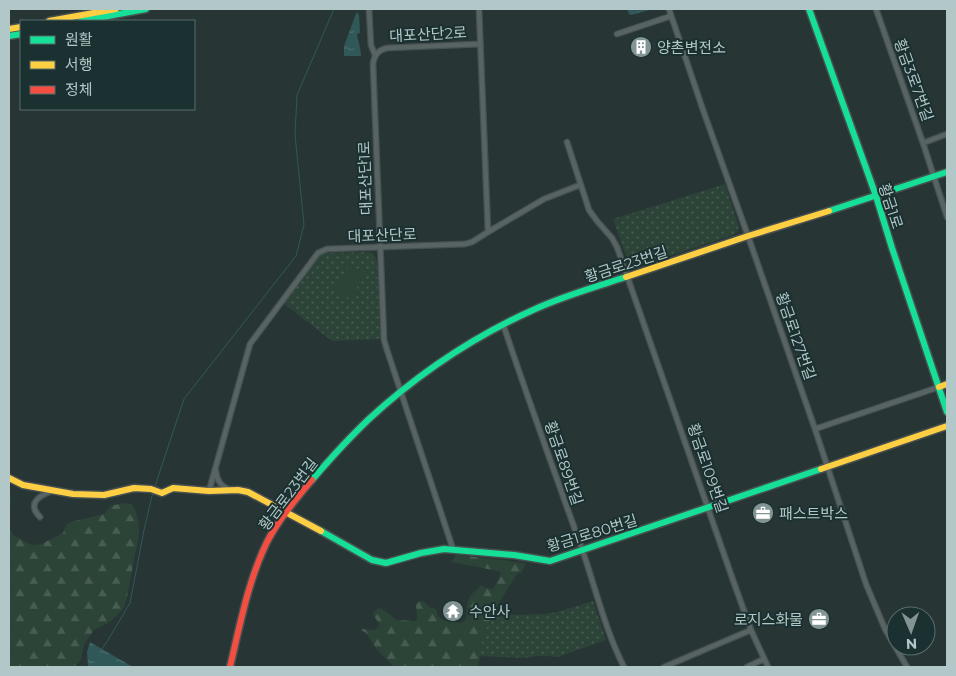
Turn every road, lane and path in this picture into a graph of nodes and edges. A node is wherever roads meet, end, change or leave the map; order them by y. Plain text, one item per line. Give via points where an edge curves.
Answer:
1 (116, 9) edge
2 (146, 9) edge
3 (369, 9) edge
4 (478, 9) edge
5 (669, 9) edge
6 (809, 9) edge
7 (876, 9) edge
8 (671, 16) junction
9 (55, 20) edge
10 (86, 20) edge
11 (617, 34) dead end
12 (480, 44) junction
13 (376, 53) junction
14 (947, 134) edge
15 (567, 142) dead end
16 (923, 143) junction
17 (947, 172) edge
18 (934, 177) junction
19 (580, 185) junction
20 (876, 196) junction
21 (946, 206) edge
22 (947, 217) edge
23 (488, 232) junction
24 (748, 236) junction
25 (381, 247) junction
26 (627, 276) junction
27 (503, 324) junction
28 (947, 384) edge
29 (939, 387) junction
30 (401, 392) junction
31 (947, 412) edge
32 (947, 426) edge
33 (815, 429) junction
34 (827, 467) junction
35 (215, 468) junction
36 (9, 478) edge
37 (53, 490) junction
38 (231, 490) junction
39 (209, 491) junction
40 (708, 508) junction
41 (286, 512) junction
42 (40, 518) dead end
43 (453, 549) junction
44 (582, 551) junction
45 (751, 630) junction
46 (764, 659) junction
47 (230, 667) edge
48 (624, 667) edge
49 (664, 667) edge
50 (747, 667) edge
51 (768, 667) edge
52 (907, 667) edge

1 - 9 street
2 - 10 street
3 - 13 street, 대포산단1로 via 371,45
4 - 12 street
5 - 8 street, 황금로127번길
6 - 20 street, 황금1로
7 - 16 street, 황금3로7번길
8 - 11 street
8 - 24 street, 황금로127번길
12 - 13 street, 대포산단2로 via 393,47
12 - 23 street
13 - 25 street, 대포산단1로 via 373,70
14 - 16 street
15 - 19 street, 황금로109번길
16 - 18 street, 황금3로7번길
17 - 18 street, 황금로23번길
18 - 20 street, 황금로23번길
18 - 21 street, 황금3로7번길
19 - 23 street, 대포산단로 via 544,200
19 - 26 street, 황금로109번길 via 589,210 615,242
20 - 24 street, 황금로23번길
20 - 29 street, 황금1로
21 - 22 street, 황금3로7번길
23 - 25 street, 대포산단로 via 465,244
24 - 26 street, 황금로23번길
24 - 33 street, 황금로127번길
25 - 30 street, 대포산단1로 via 384,340
25 - 35 street, 대포산단로 via 324,250 299,277 250,344
26 - 27 street, 황금로23번길 via 546,304
26 - 40 street, 황금로109번길
27 - 30 street, 황금로23번길 via 455,352
27 - 44 street, 황금로89번길
28 - 29 street
29 - 31 street, 황금1로
29 - 33 street
30 - 41 street, 황금로23번길 via 351,436
30 - 43 street
32 - 34 street, 황금1로80번길
33 - 34 street, 황금로127번길
34 - 40 street, 황금1로80번길
34 - 52 street, 황금로127번길 via 876,610
35 - 38 street via 220,483
35 - 39 street, 대포산단로
36 - 37 street via 23,485
37 - 39 street, 황금1로80번길 via 104,495 134,488 160,493 173,488
37 - 42 street via 39,496 35,503 35,512
38 - 39 street, 황금1로80번길
38 - 41 street, 황금1로80번길 via 248,492
40 - 44 street, 황금1로80번길
40 - 45 street, 황금로109번길
41 - 43 street, 황금1로80번길 via 378,562
41 - 47 street, 황금로23번길 via 257,566
43 - 44 street, 황금1로80번길 via 545,561
44 - 48 street, 황금로89번길 via 610,637
45 - 46 street, 황금로109번길
45 - 49 street
46 - 50 street
46 - 51 street, 황금로109번길

